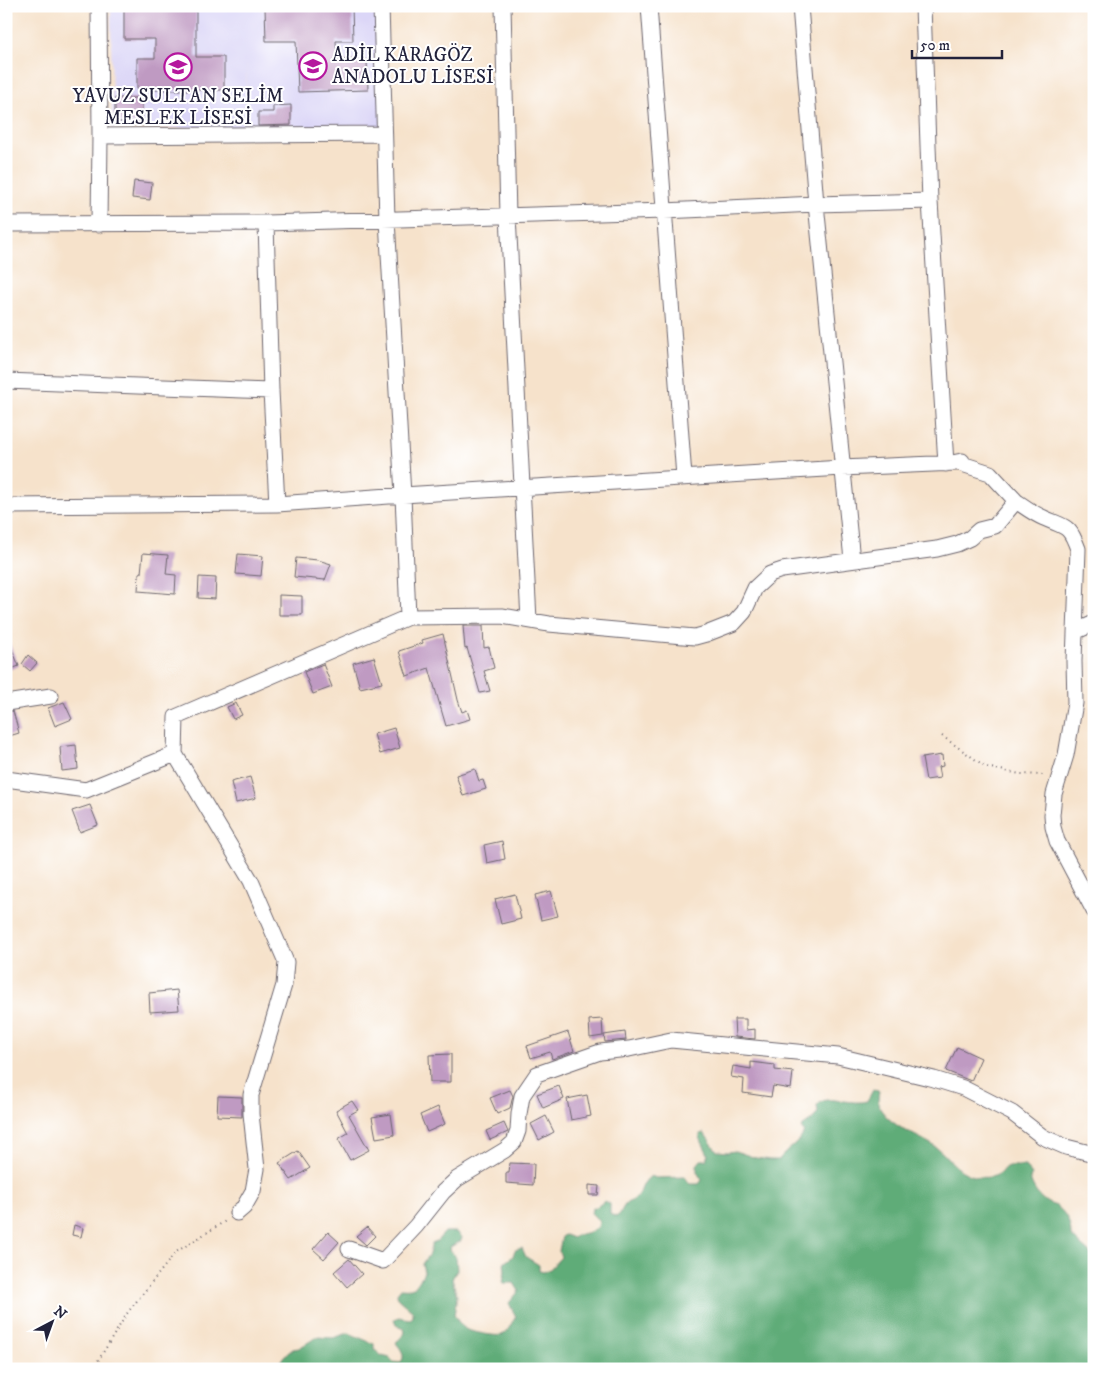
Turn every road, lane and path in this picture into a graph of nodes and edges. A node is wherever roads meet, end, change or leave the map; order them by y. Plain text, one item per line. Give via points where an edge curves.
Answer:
1 (99, 6) edge
2 (381, 6) edge
3 (503, 6) edge
4 (649, 6) edge
5 (800, 6) edge
6 (922, 6) edge
7 (384, 134) junction
8 (100, 136) junction
9 (930, 201) junction
10 (816, 204) junction
11 (664, 211) junction
12 (508, 216) junction
13 (387, 220) junction
14 (266, 223) junction
15 (6, 224) edge
16 (99, 225) junction
17 (6, 381) edge
18 (271, 391) junction
19 (953, 463) junction
20 (842, 468) junction
21 (684, 477) junction
22 (523, 487) junction
23 (403, 494) junction
24 (1016, 501) junction
25 (277, 504) junction
26 (6, 506) edge
27 (852, 560) junction
28 (408, 616) junction
29 (528, 620) junction
30 (1094, 623) edge
31 (1075, 632) junction
32 (51, 696) dead end
33 (6, 703) edge
34 (942, 736) dead end
35 (175, 754) junction
36 (1060, 775) junction
37 (6, 778) edge
38 (1094, 911) edge
39 (1094, 1154) edge
40 (237, 1213) joint
41 (349, 1249) dead end
42 (93, 1369) edge

1 - 8 street
2 - 7 street
3 - 12 street
4 - 11 street
5 - 10 street
6 - 9 street
7 - 8 street
7 - 13 street
8 - 16 street
9 - 10 street
9 - 19 street
10 - 11 street
10 - 20 street
11 - 12 street
11 - 21 street
12 - 13 street
12 - 22 street
13 - 14 street
13 - 23 street
14 - 16 street
14 - 18 street
15 - 16 street
17 - 18 street
18 - 25 street
19 - 20 street
19 - 24 street via 990,473
20 - 21 street
20 - 27 street
21 - 22 street
22 - 23 street
22 - 29 street
23 - 25 street
23 - 28 street
24 - 27 street via 995,526 979,530 957,544
24 - 31 street via 1068,528 1073,534 1078,549
25 - 26 street
27 - 29 street via 770,574 755,588 744,612 734,624 695,637
28 - 29 street via 502,616
28 - 35 street via 176,717
30 - 31 street
31 - 36 street via 1075,703
32 - 33 street
34 - 36 path via 986,767 1020,774
35 - 37 street via 86,790
35 - 40 street via 251,881 286,962 284,985 251,1095 250,1114 258,1169 254,1191
36 - 38 street via 1054,794 1053,827 1057,841
39 - 41 street via 1043,1138 1012,1113 963,1088 934,1079 838,1056 671,1040 600,1052 537,1074 522,1096 514,1142 457,1179 383,1261
40 - 42 path via 176,1252 128,1312

